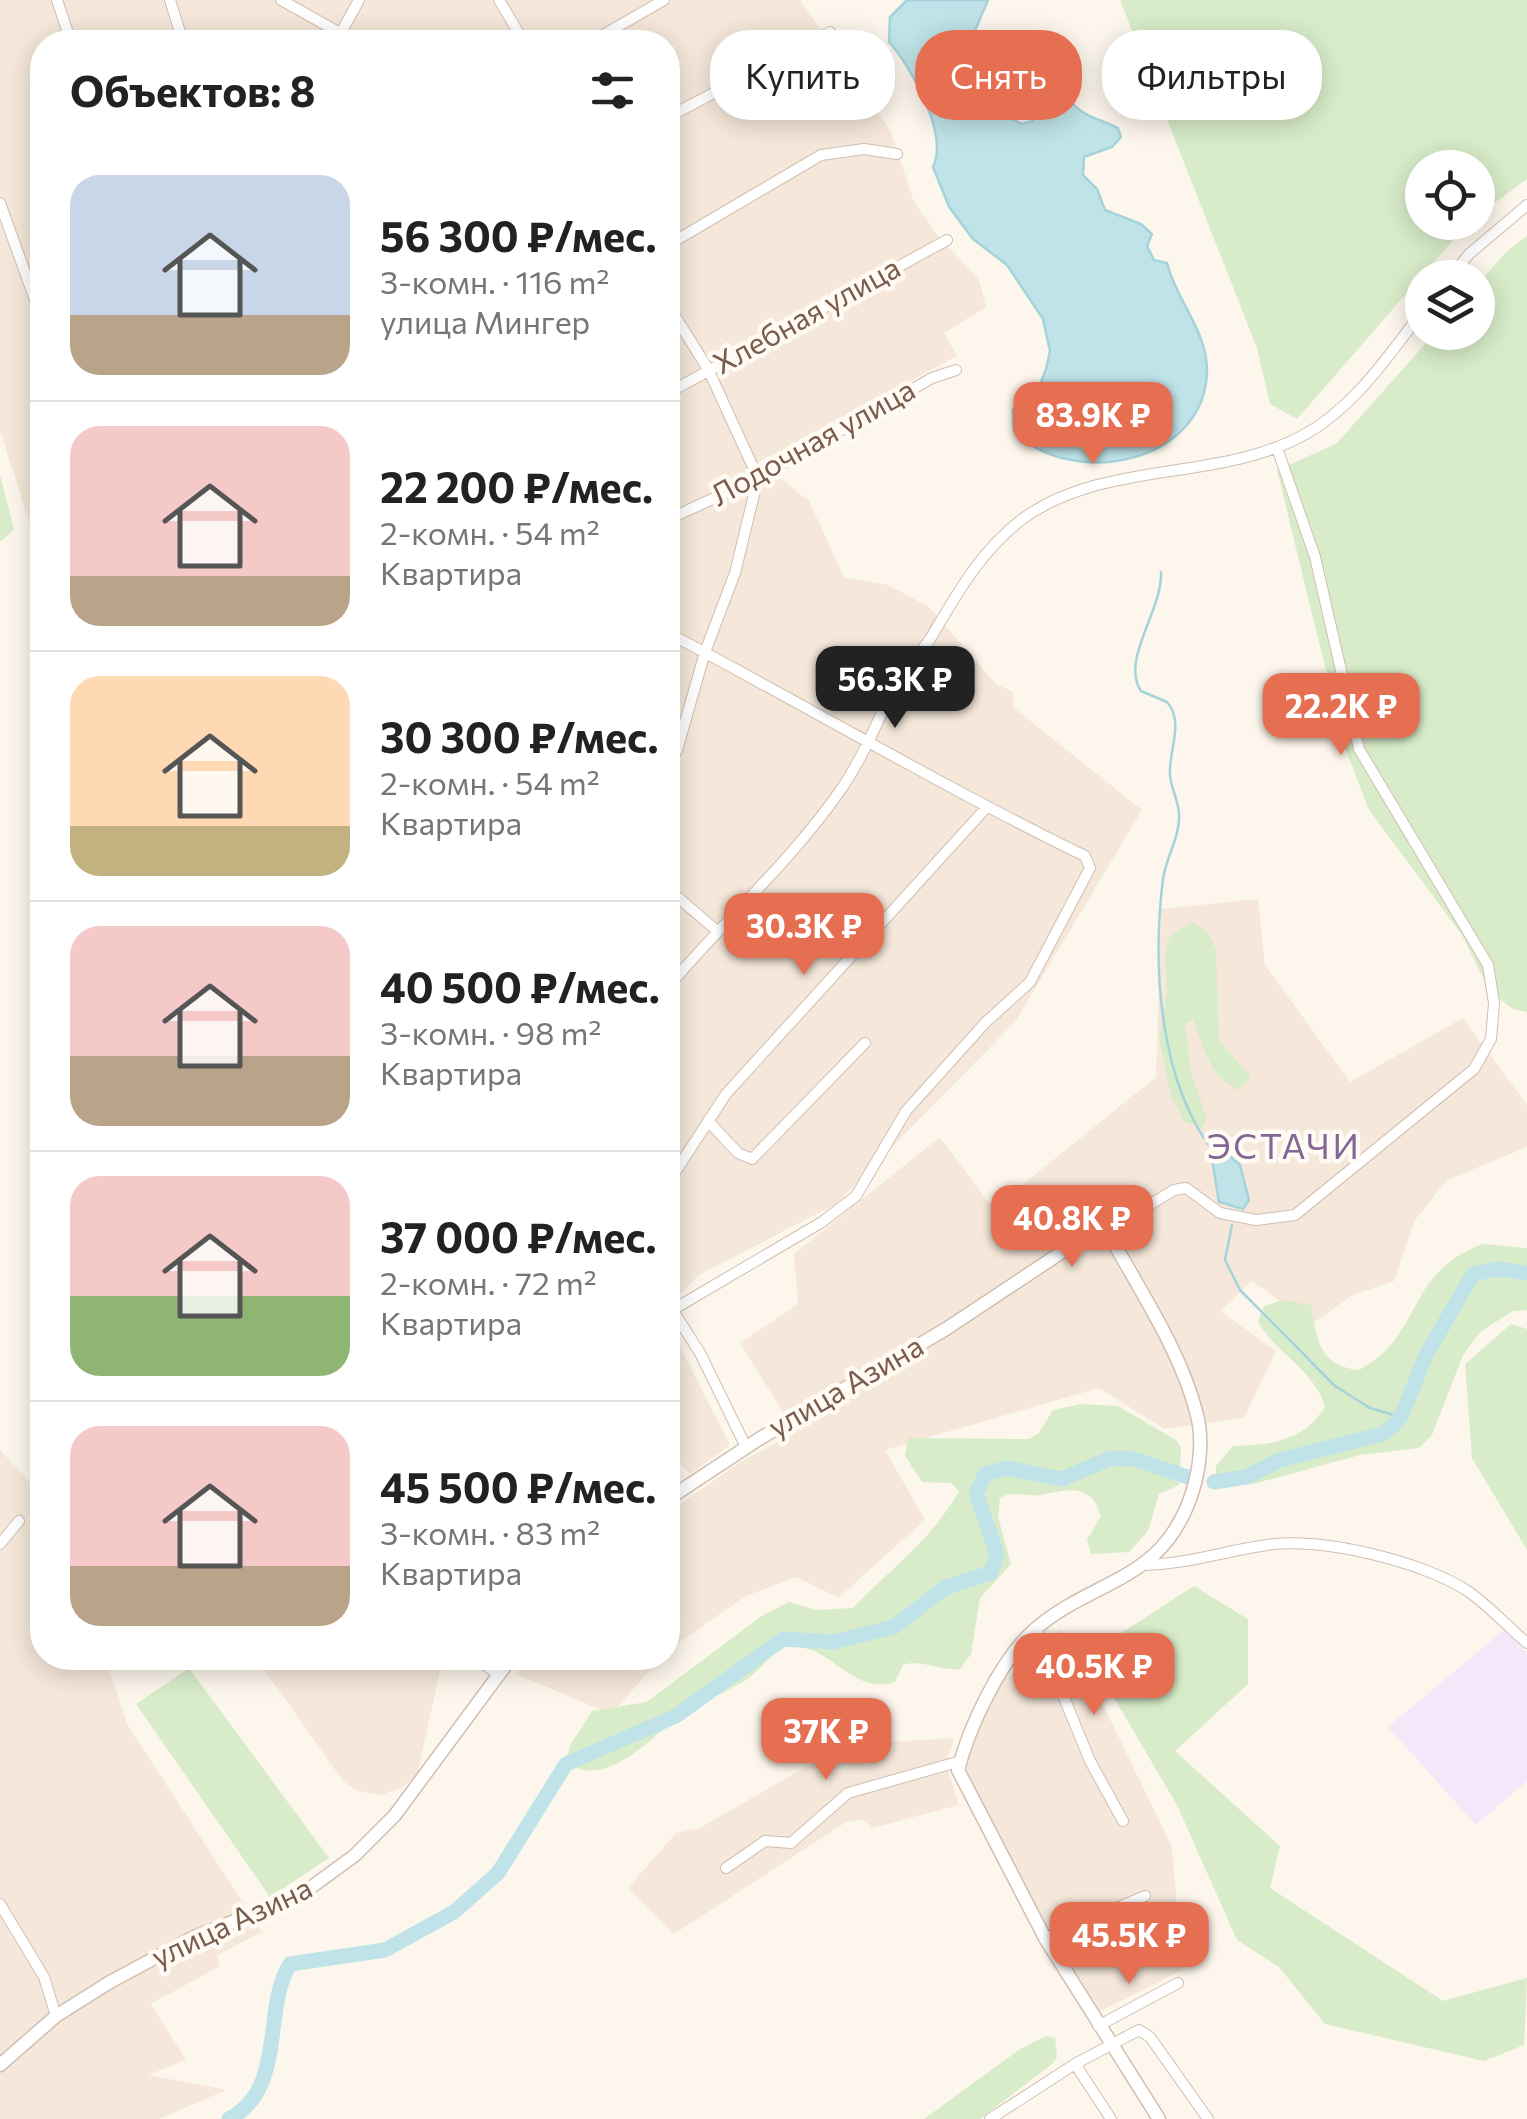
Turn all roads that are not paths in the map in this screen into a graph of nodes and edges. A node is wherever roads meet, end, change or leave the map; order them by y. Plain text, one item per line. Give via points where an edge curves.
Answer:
1 (58, 0) edge
2 (170, 0) edge
3 (281, 0) edge
4 (359, 0) edge
5 (498, 0) edge
6 (664, 0) edge
7 (67, 30) edge
8 (179, 30) edge
9 (326, 30) edge
10 (342, 30) edge
11 (517, 30) edge
12 (612, 30) edge
13 (710, 96) edge
14 (680, 112) edge
15 (897, 154) dead end
16 (0, 203) edge
17 (1527, 204) edge
18 (680, 238) edge
19 (947, 240) dead end
20 (1464, 260) edge
21 (30, 282) edge
22 (680, 324) edge
23 (1405, 334) edge
24 (708, 369) junction
25 (956, 370) dead end
26 (680, 386) edge
27 (1278, 448) junction
28 (758, 478) junction
29 (680, 514) edge
30 (680, 639) edge
31 (704, 652) junction
32 (680, 739) edge
33 (871, 740) junction
34 (986, 808) junction
35 (680, 898) edge
36 (716, 930) junction
37 (680, 973) edge
38 (865, 1043) dead end
39 (708, 1122) junction
40 (680, 1165) edge
41 (1107, 1231) junction
42 (680, 1301) edge
43 (680, 1323) edge
44 (746, 1447) junction
45 (680, 1491) edge
46 (19, 1521) dead end
47 (0, 1544) edge
48 (1145, 1565) junction
49 (1036, 1628) junction
50 (1527, 1643) edge
51 (491, 1670) edge
52 (503, 1670) edge
53 (500, 1676) junction
54 (961, 1760) junction
55 (1123, 1821) dead end
56 (726, 1868) dead end
57 (1145, 1896) dead end
58 (0, 1904) edge
59 (1045, 1938) junction
60 (1178, 1984) dead end
61 (56, 2016) junction
62 (1098, 2026) junction
63 (1110, 2046) junction
64 (0, 2064) edge
65 (1074, 2064) junction
66 (990, 2119) edge
67 (1112, 2119) edge
68 (1159, 2119) edge
69 (1208, 2119) edge

1 - 7 street
2 - 8 street
3 - 9 street
4 - 10 street
5 - 11 street
6 - 12 street
13 - 14 street
15 - 18 street via 822,154
16 - 21 street
17 - 20 street
19 - 24 street, Хлебная улица
22 - 24 street
23 - 27 street via 1336,412
24 - 26 street, Хлебная улица
24 - 28 street
25 - 28 street, Лодочная улица
27 - 33 street via 1084,490 1024,518 958,588 928,642 899,676
27 - 41 street via 1315,557 1358,749 1488,965 1491,1039 1462,1079 1295,1215 1256,1220 1220,1213 1186,1188
28 - 29 street, Лодочная улица
28 - 31 street via 735,573
30 - 31 street
31 - 32 street
31 - 33 street
33 - 34 street
33 - 36 street via 825,813
34 - 39 street via 726,1094
34 - 42 street via 1089,862 1030,982 906,1111 856,1196
35 - 36 street
36 - 37 street
38 - 39 street via 752,1159
39 - 40 street
41 - 44 street, улица Азина via 1089,1234 946,1329
41 - 48 street via 1186,1379 1198,1418 1190,1502
43 - 44 street
44 - 45 street, улица Азина
46 - 47 street
48 - 49 street
48 - 50 street via 1194,1562 1268,1544 1334,1549 1415,1566 1468,1591
49 - 54 street via 1000,1672
49 - 55 street via 1090,1760
51 - 53 street
52 - 53 street, улица Азина
53 - 61 street, улица Азина via 395,1815 354,1856 299,1896 194,1937
54 - 56 street via 848,1793 791,1843 765,1841
54 - 59 street via 961,1780
57 - 59 street
58 - 61 street via 44,1977
59 - 62 street
60 - 62 street
61 - 64 street, улица Азина
62 - 63 street
63 - 65 street
63 - 68 street
63 - 69 street via 1139,2030 1150,2037
65 - 66 street
65 - 67 street

